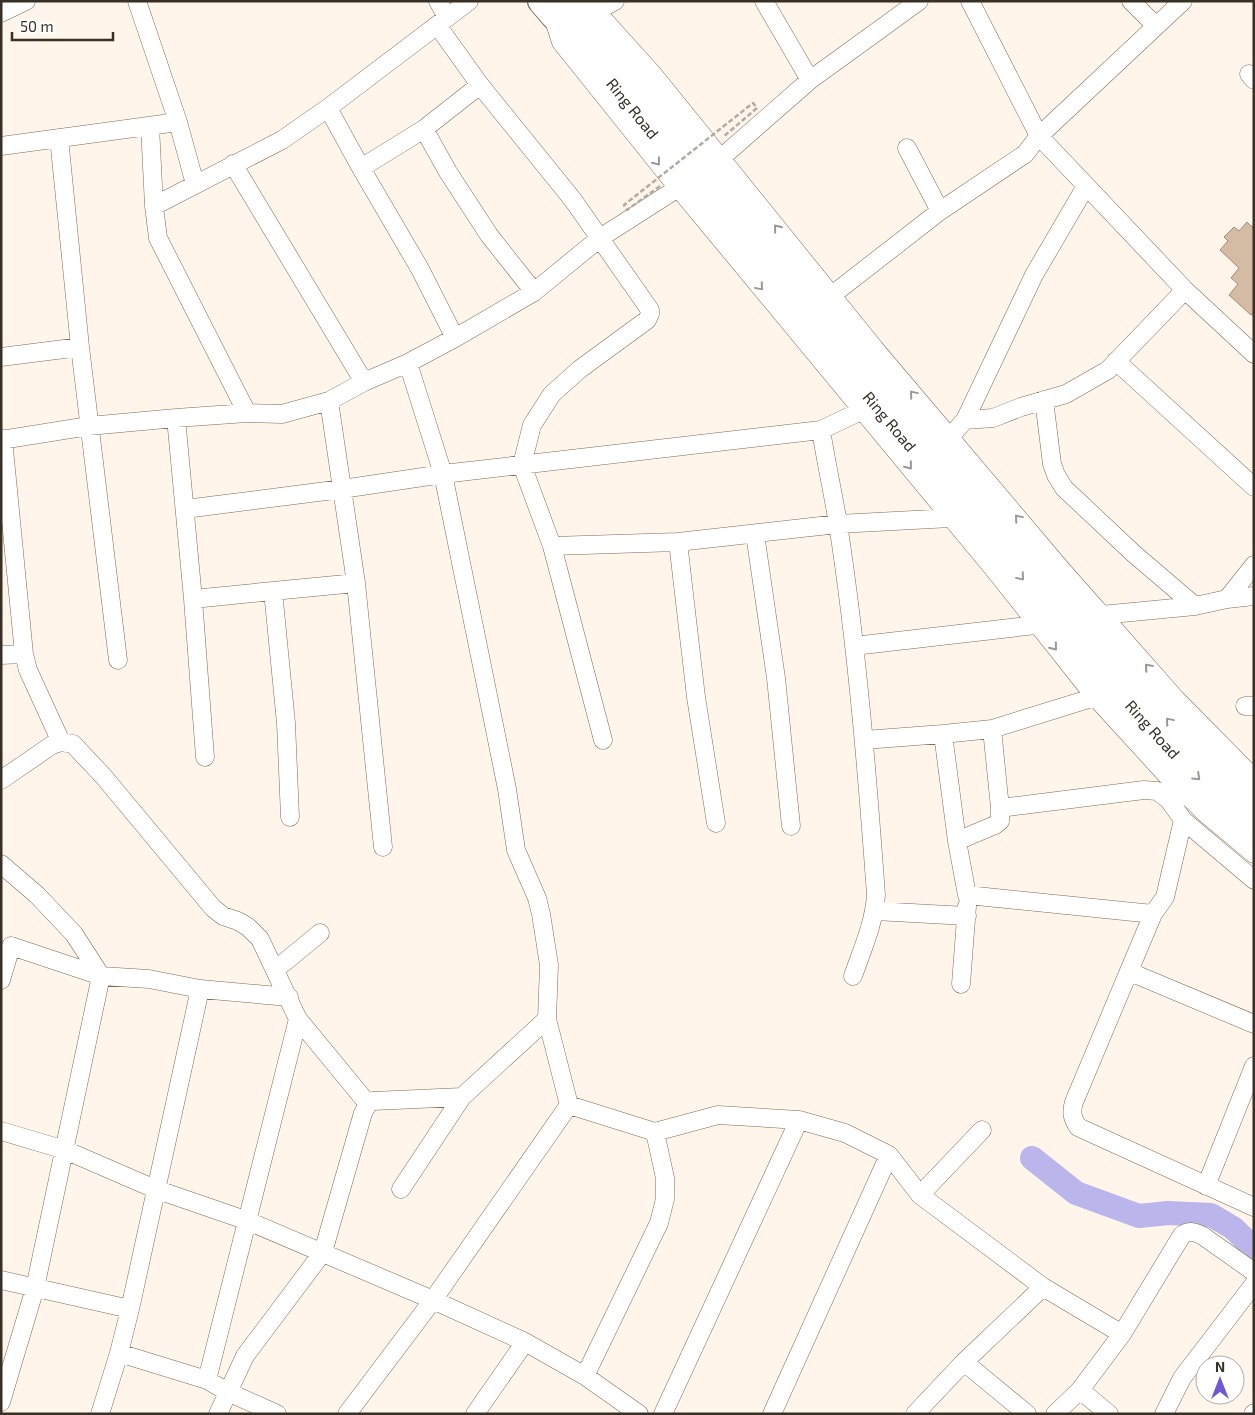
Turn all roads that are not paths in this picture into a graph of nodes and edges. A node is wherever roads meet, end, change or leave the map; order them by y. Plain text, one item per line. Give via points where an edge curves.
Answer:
1 (26, 1) edge
2 (136, 1) edge
3 (438, 1) edge
4 (469, 1) edge
5 (578, 1) edge
6 (615, 1) edge
7 (764, 1) edge
8 (919, 1) edge
9 (970, 1) edge
10 (1131, 1) edge
11 (1183, 1) edge
12 (555, 6) edge
13 (596, 11) junction
14 (1, 13) edge
15 (442, 21) junction
16 (1156, 26) junction
17 (810, 80) junction
18 (480, 85) junction
19 (328, 108) junction
20 (178, 122) junction
21 (150, 126) junction
22 (424, 129) junction
23 (1039, 136) junction
24 (59, 138) junction
25 (1, 146) edge
26 (907, 148) dead end
27 (721, 158) junction
28 (233, 164) junction
29 (361, 168) junction
30 (195, 184) junction
31 (1086, 186) junction
32 (678, 188) junction
33 (154, 206) junction
34 (940, 212) junction
35 (600, 238) junction
36 (1185, 290) junction
37 (534, 292) junction
38 (832, 296) junction
39 (455, 338) junction
40 (80, 347) junction
41 (1254, 354) edge
42 (1, 356) edge
43 (1116, 361) junction
44 (408, 363) junction
45 (364, 382) junction
46 (1044, 400) junction
47 (328, 401) junction
48 (863, 410) junction
49 (247, 413) junction
50 (176, 418) junction
51 (965, 420) junction
52 (89, 426) junction
53 (821, 430) junction
54 (950, 437) junction
55 (2, 440) edge
56 (522, 465) junction
57 (443, 474) junction
58 (1254, 487) edge
59 (342, 489) junction
60 (185, 509) junction
61 (951, 518) junction
62 (838, 524) junction
63 (755, 534) junction
64 (678, 542) junction
65 (552, 546) junction
66 (1254, 565) edge
67 (356, 582) junction
68 (273, 591) junction
69 (1254, 596) edge
70 (193, 599) junction
71 (1227, 599) junction
72 (1195, 606) junction
73 (1101, 615) junction
74 (1036, 625) junction
75 (854, 646) junction
76 (1, 654) edge
77 (24, 654) junction
78 (118, 660) dead end
79 (1095, 697) junction
80 (992, 729) junction
81 (943, 734) junction
82 (603, 740) dead end
83 (864, 740) junction
84 (61, 742) junction
85 (205, 758) dead end
86 (1254, 778) edge
87 (1, 780) edge
88 (1254, 805) edge
89 (1000, 808) junction
90 (290, 817) dead end
91 (1183, 820) junction
92 (716, 823) dead end
93 (791, 826) dead end
94 (1254, 828) edge
95 (957, 841) junction
96 (383, 847) dead end
97 (1254, 854) edge
98 (1, 864) edge
99 (1254, 880) edge
100 (967, 895) junction
101 (875, 911) junction
102 (1154, 914) junction
103 (967, 916) junction
104 (320, 934) dead end
105 (6, 944) edge
106 (275, 970) junction
107 (1130, 972) junction
108 (102, 976) junction
109 (853, 976) dead end
110 (1, 980) edge
111 (961, 984) dead end
112 (200, 989) junction
113 (289, 997) junction
114 (547, 1019) junction
115 (298, 1020) junction
116 (1254, 1024) edge
117 (1254, 1066) edge
118 (462, 1097) junction
119 (368, 1104) junction
120 (569, 1106) junction
121 (799, 1120) junction
122 (982, 1130) dead end
123 (1, 1131) edge
124 (655, 1132) junction
125 (65, 1150) junction
126 (889, 1155) junction
127 (1206, 1186) junction
128 (155, 1188) junction
129 (401, 1189) dead end
130 (920, 1195) junction
131 (1254, 1207) edge
132 (248, 1221) junction
133 (322, 1252) junction
134 (1254, 1272) edge
135 (1, 1280) edge
136 (1254, 1284) edge
137 (1043, 1287) junction
138 (35, 1288) junction
139 (432, 1300) junction
140 (130, 1309) junction
141 (1122, 1334) junction
142 (525, 1342) junction
143 (119, 1353) junction
144 (964, 1362) junction
145 (585, 1376) junction
146 (207, 1380) junction
147 (1080, 1390) junction
148 (228, 1392) junction
149 (1, 1402) edge
150 (100, 1414) edge
151 (218, 1414) edge
152 (277, 1414) edge
153 (347, 1414) edge
154 (474, 1414) edge
155 (639, 1414) edge
156 (663, 1414) edge
157 (772, 1414) edge
158 (915, 1414) edge
159 (1027, 1414) edge
160 (1055, 1414) edge
161 (1109, 1414) edge
162 (1164, 1414) edge

1 - 14 street
2 - 20 street
3 - 15 street
4 - 15 street
5 - 13 street
6 - 13 street
7 - 17 street
8 - 17 street
9 - 23 street
10 - 16 street
11 - 16 street
12 -> 32 street via 561,42
88 -> 12 highway, Ring Road via 1179,733 1067,598
12 -> 94 highway, Ring Road via 580,43 846,368 1092,662 1193,774
13 - 27 street
15 - 18 street
15 - 19 street
16 - 23 street
17 - 27 street
18 - 22 street
18 - 35 street via 574,200
19 - 28 street via 282,140
19 - 29 street
20 - 21 street
20 - 30 street
21 - 24 street
21 - 33 street
22 - 29 street
22 - 37 street via 489,235
23 - 31 street
23 - 34 street via 1025,154
24 - 25 street
24 - 40 street
26 - 34 street
38 -> 27 street
28 - 30 street
28 - 45 street
29 - 39 street via 420,269
30 - 33 street
31 - 36 street
31 - 51 street via 1034,275
32 - 35 street
32 -> 48 street
33 - 49 street via 158,238
34 - 38 street
35 - 37 street
35 - 56 street via 648,306 650,314 647,320 580,369 552,394 532,425
36 - 41 street
36 - 43 street
37 - 39 street
54 -> 38 street
39 - 44 street
40 - 42 street
40 - 52 street
43 - 46 street via 1108,370 1066,394
43 - 58 street
44 - 45 street
44 - 57 street
45 - 47 street
46 - 51 street via 993,418
46 - 72 street via 1052,464 1064,488
47 - 49 street via 282,414
47 - 59 street
48 - 53 street
48 -> 61 street
49 - 50 street
50 - 52 street
50 - 60 street
51 - 54 street
52 - 55 street
52 - 78 street
53 - 56 street
53 - 62 street
73 -> 54 street
55 - 77 street
56 - 57 street
56 - 65 street
57 - 59 street
57 - 114 street via 507,790 513,839 541,914 549,965
59 - 60 street
59 - 67 street
60 - 70 street
61 - 62 street
61 - 74 street
62 - 63 street
62 - 75 street
63 - 64 street
63 - 93 street via 776,678
64 - 65 street
64 - 92 street via 696,697
65 - 82 street
66 - 71 street
67 - 68 street
67 - 96 street
68 - 70 street
68 - 90 street via 286,722
69 - 71 street
70 - 85 street
71 - 72 street
72 - 73 street
86 -> 73 street via 1176,699
74 - 75 street
74 -> 79 street
75 - 83 street
76 - 77 street
77 - 84 street via 28,670
79 - 80 street
79 - 97 street via 1170,779
80 - 81 street
80 - 89 street
81 - 83 street
81 - 95 street
83 - 101 street
84 - 87 street
84 - 106 street via 73,744 104,777 213,908 248,927 260,939
89 - 91 street via 1144,790 1158,792 1169,800
89 - 95 street via 1000,821 995,825
91 - 99 street
91 - 102 street via 1165,896
95 - 100 street
98 - 108 street via 37,895 74,934
100 - 102 street
100 - 103 street
101 - 103 street
101 - 109 street
102 - 107 street
103 - 111 street
104 - 106 street
105 - 108 street
105 - 110 street
106 - 113 street
107 - 116 street
107 - 127 street via 1074,1102 1073,1119 1078,1127
108 - 112 street via 149,979
108 - 125 street
112 - 113 street
112 - 128 street
113 - 115 street
114 - 118 street
114 - 120 street
115 - 119 street
115 - 132 street
117 - 127 street
118 - 119 street via 373,1101
118 - 129 street
119 - 133 street
120 - 124 street
120 - 139 street
121 - 124 street via 718,1115
121 - 126 street via 845,1134
121 - 156 street
122 - 130 street
123 - 125 street
124 - 145 street via 665,1178 661,1215
125 - 128 street
125 - 138 street
126 - 130 street
126 - 157 street
127 - 131 street
128 - 132 street
128 - 140 street
130 - 137 street
132 - 133 street
132 - 146 street
133 - 139 street
133 - 148 street via 245,1356
134 - 141 street via 1203,1236 1187,1232 1178,1241
135 - 138 street
136 - 162 street via 1182,1378
137 - 141 street
137 - 144 street
138 - 140 street
138 - 149 street
139 - 142 street
139 - 153 street
140 - 143 street
141 - 147 street
142 - 145 street
142 - 154 street
143 - 146 street
143 - 150 street
144 - 158 street
144 - 159 street
145 - 155 street
146 - 148 street
147 - 160 street
147 - 161 street
148 - 151 street
148 - 152 street

